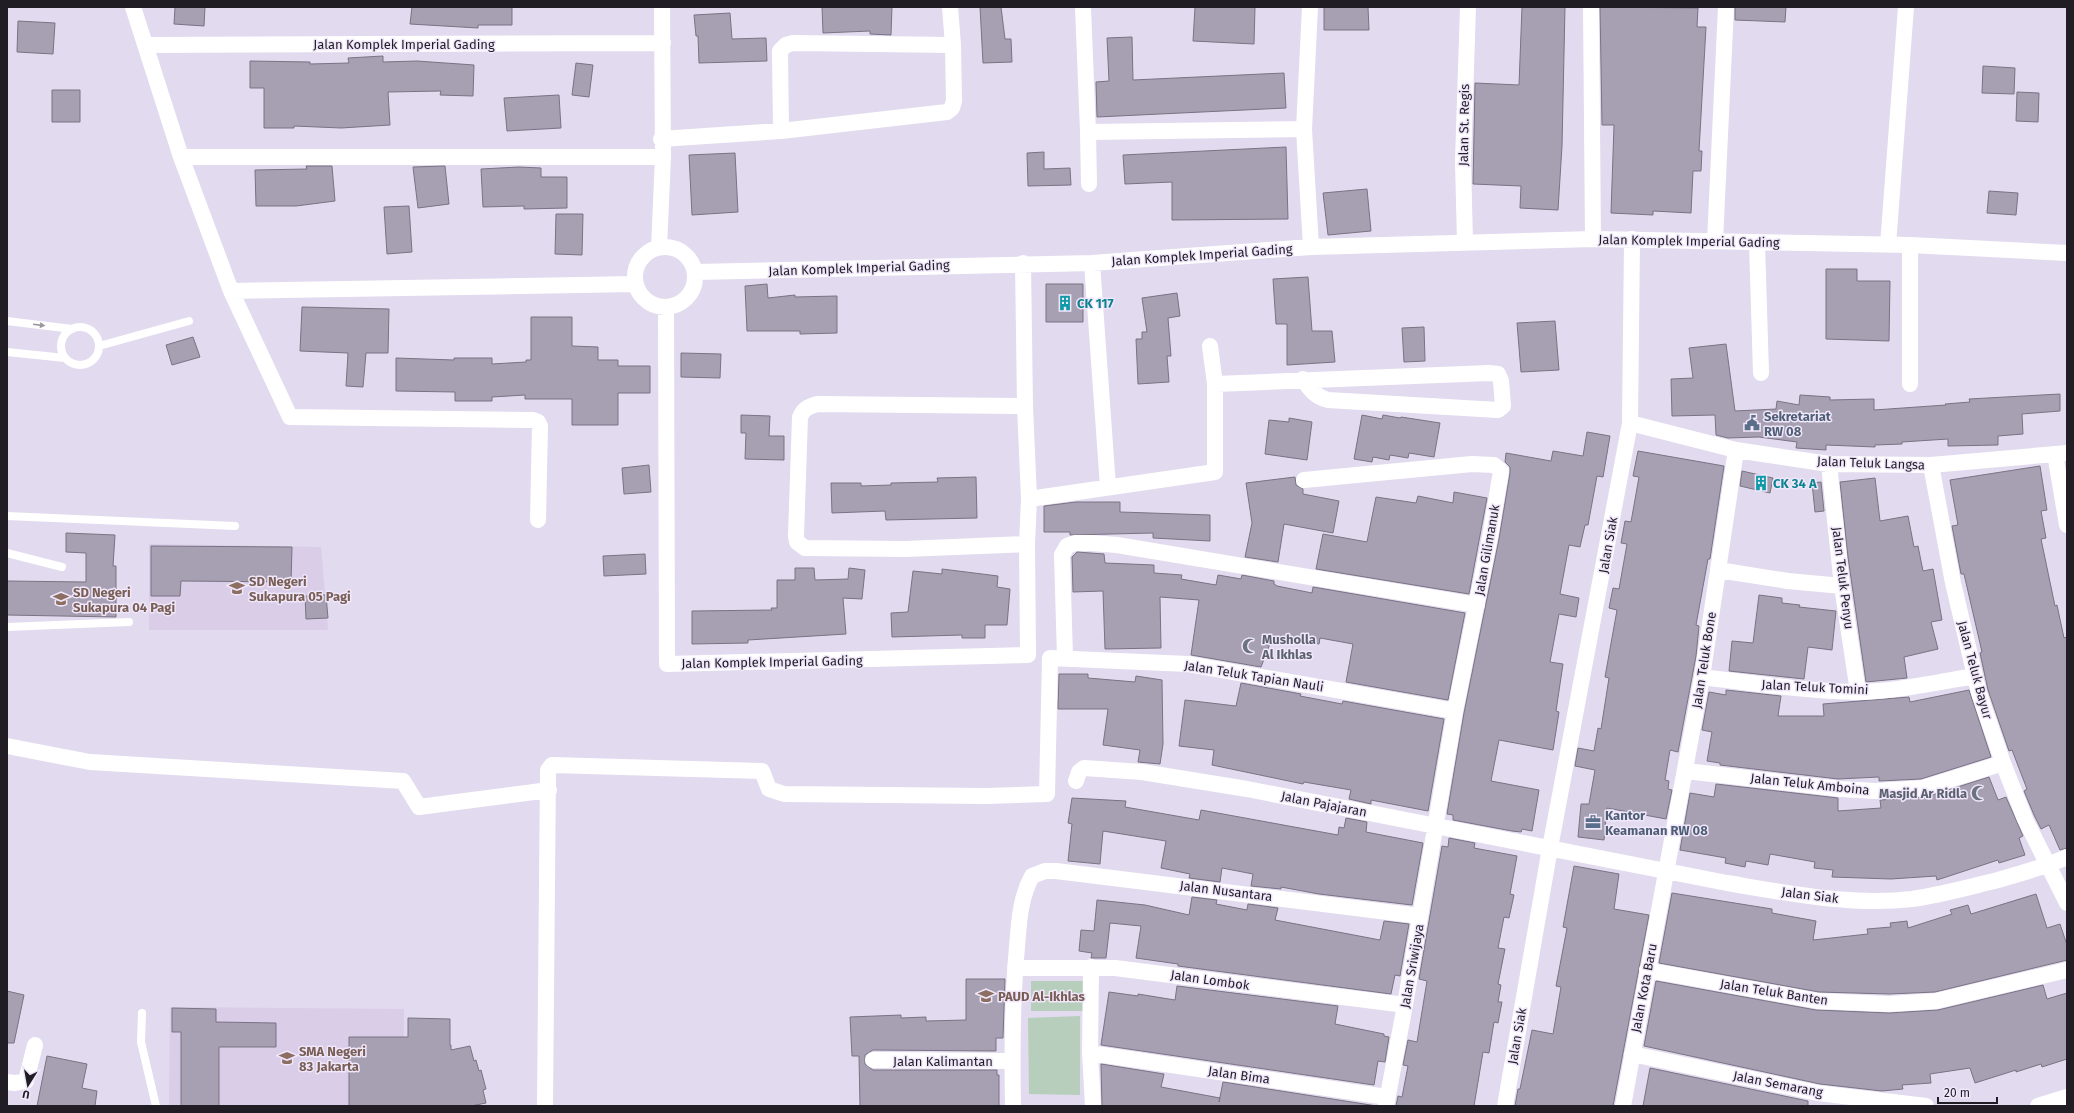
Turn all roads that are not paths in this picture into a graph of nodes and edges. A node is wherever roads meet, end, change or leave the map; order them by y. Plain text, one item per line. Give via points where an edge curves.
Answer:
1 (133, 7) edge
2 (662, 7) edge
3 (950, 7) edge
4 (1083, 7) edge
5 (1310, 7) edge
6 (1468, 7) edge
7 (1592, 7) edge
8 (1726, 7) edge
9 (1906, 7) edge
10 (663, 43) junction
11 (146, 45) junction
12 (953, 45) junction
13 (1304, 129) junction
14 (781, 131) junction
15 (1088, 132) junction
16 (661, 139) junction
17 (181, 157) junction
18 (663, 157) junction
19 (1089, 184) dead end
20 (1593, 239) junction
21 (1632, 239) junction
22 (1715, 241) junction
23 (1465, 243) junction
24 (1757, 243) junction
25 (1888, 245) junction
26 (1910, 245) junction
27 (660, 247) junction
28 (1312, 247) junction
29 (2067, 253) edge
30 (1023, 263) junction
31 (1092, 263) junction
32 (695, 272) junction
33 (634, 284) junction
34 (231, 291) junction
35 (666, 308) junction
36 (7, 321) edge
37 (189, 321) dead end
38 (72, 329) junction
39 (99, 346) junction
40 (1210, 346) dead end
41 (7, 352) edge
42 (65, 358) junction
43 (1761, 373) dead end
44 (1303, 379) junction
45 (1215, 384) junction
46 (1910, 384) dead end
47 (1025, 406) junction
48 (1630, 423) junction
49 (1736, 450) junction
50 (2061, 453) edge
51 (1829, 464) junction
52 (1931, 465) junction
53 (1304, 480) dead end
54 (1108, 487) junction
55 (1029, 499) junction
56 (7, 516) edge
57 (538, 520) dead end
58 (2067, 525) edge
59 (235, 526) dead end
60 (1027, 544) junction
61 (7, 554) edge
62 (62, 567) dead end
63 (1718, 570) junction
64 (1842, 586) junction
65 (1477, 605) junction
66 (129, 622) dead end
67 (7, 627) edge
68 (1058, 658) junction
69 (1975, 676) junction
70 (1702, 677) junction
71 (1858, 692) junction
72 (1455, 711) junction
73 (7, 746) edge
74 (2003, 763) junction
75 (1686, 771) junction
76 (1076, 781) dead end
77 (549, 790) junction
78 (1436, 826) junction
79 (1550, 848) junction
80 (2067, 857) edge
81 (2047, 866) junction
82 (1666, 870) junction
83 (1032, 876) joint
84 (2067, 903) edge
85 (1420, 916) junction
86 (1091, 967) junction
87 (1015, 968) junction
88 (1647, 970) junction
89 (2067, 970) edge
90 (1405, 1005) junction
91 (142, 1013) dead end
92 (35, 1045) dead end
93 (1090, 1053) junction
94 (1632, 1054) junction
95 (873, 1060) dead end
96 (1012, 1061) junction
97 (7, 1082) edge
98 (2067, 1097) edge
99 (1386, 1102) edge
100 (156, 1106) edge
101 (545, 1106) edge
102 (1013, 1106) edge
103 (1092, 1106) edge
104 (1505, 1106) edge
105 (1623, 1106) edge
106 (1926, 1106) edge
107 (2038, 1106) edge

1 - 11 street
2 - 10 street
3 - 12 street
4 - 15 street
5 - 13 street, Jalan Komplek Imperial Gading
6 - 23 street, Jalan St. Regis via 1463,161
7 - 20 street
8 - 22 street
9 - 25 street
10 - 11 street, Jalan Komplek Imperial Gading
10 - 16 street
11 - 17 street
12 - 14 street via 954,101 952,108 947,112
12 - 14 street via 786,45 780,52
13 - 15 street
13 - 28 street, Jalan Komplek Imperial Gading
14 - 16 street
15 - 19 street
16 - 18 street
17 - 18 street
17 - 34 street
18 - 27 street
20 - 21 street, Jalan Komplek Imperial Gading
20 - 23 street, Jalan Komplek Imperial Gading
21 - 22 street, Jalan Komplek Imperial Gading
21 - 48 street, Jalan Siak
22 - 24 street, Jalan Komplek Imperial Gading
23 - 28 street, Jalan Komplek Imperial Gading
24 - 25 street, Jalan Komplek Imperial Gading
24 - 43 street
25 - 26 street, Jalan Komplek Imperial Gading
26 - 29 street, Jalan Komplek Imperial Gading
26 - 46 street
27 - 32 street via 682,252 691,261
27 - 33 street via 642,258 635,268
28 - 31 street, Jalan Komplek Imperial Gading
30 - 31 street, Jalan Komplek Imperial Gading
30 - 32 street, Jalan Komplek Imperial Gading
30 - 47 street, Jalan Komplek Imperial Gading
31 - 54 street, Jalan Komplek Imperial Gading
32 - 35 street via 693,289 682,303
33 - 34 street
33 - 35 street via 640,296 652,305
34 - 57 street via 290,417 538,422
35 - 60 street, Jalan Komplek Imperial Gading via 667,664 1028,655
36 -> 38 lane
37 - 39 lane
38 - 39 lane via 90,330
38 - 42 lane via 61,342
39 - 42 lane via 96,357 86,364 74,364
40 - 45 street
41 - 42 lane
44 - 44 street via 1498,374 1503,406 1498,410 1328,400 1311,391
44 - 45 street
45 - 54 street via 1215,472
47 - 55 street, Jalan Komplek Imperial Gading
47 - 60 street via 817,404 808,407 803,410 800,417 796,536 797,542 805,548 905,549
48 - 49 street, Jalan Teluk Langsa
48 - 79 street, Jalan Siak
49 - 51 street, Jalan Teluk Langsa
49 - 63 street, Jalan Teluk Bone
50 - 52 street, Jalan Teluk Langsa
50 - 58 street
51 - 52 street, Jalan Teluk Langsa
51 - 64 street, Jalan Teluk Penyu
52 - 69 street, Jalan Teluk Bayur via 1953,583
53 - 65 street, Jalan Gilimanuk via 1472,464 1494,465 1501,471
54 - 55 street
55 - 60 street, Jalan Komplek Imperial Gading
56 - 59 lane
61 - 62 lane
63 - 64 street
63 - 70 street, Jalan Teluk Bone
64 - 71 street, Jalan Teluk Penyu
65 - 68 street via 1117,545 1075,543 1067,546 1062,555
65 - 72 street, Jalan Gilimanuk
66 - 67 lane
68 - 72 street, Jalan Teluk Tapian Nauli via 1188,664
68 - 77 street via 1047,794 784,794 769,789 762,771 558,764 552,765 548,770
69 - 71 street, Jalan Teluk Tomini
69 - 74 street, Jalan Teluk Bayur
70 - 71 street, Jalan Teluk Tomini via 1795,688
70 - 75 street, Jalan Teluk Bone
72 - 78 street, Jalan Gilimanuk
73 - 77 street via 90,762 404,781 419,807
74 - 75 street, Jalan Teluk Amboina via 1923,788 1875,791
74 - 81 street, Jalan Teluk Bayur
75 - 82 street, Jalan Teluk Bone
76 - 78 street, Jalan Pajajaran via 1079,772 1084,768 1142,772 1247,789
77 - 101 street
78 - 79 street, Jalan Pajajaran
78 - 85 street, Jalan Sriwijaya
79 - 82 street, Jalan Siak
79 - 104 street, Jalan Siak
80 - 81 street, Jalan Siak
81 - 82 street, Jalan Siak via 1942,894 1910,899 1857,900 1800,895
81 - 84 street, Jalan Teluk Bayur
82 - 88 street, Jalan Kota Baru
83 - 85 street, Jalan Nusantara via 1056,870
83 - 87 street, Jalan Kalimantan via 1025,888 1021,905
85 - 90 street, Jalan Sriwijaya
86 - 87 street, Jalan Lombok
86 - 90 street, Jalan Lombok via 1151,972
86 - 93 street
87 - 96 street, Jalan Kalimantan
88 - 89 street, Jalan Teluk Banten via 1818,1001 1889,1004 1936,1001
88 - 94 street, Jalan Kota Baru
90 - 99 street, Jalan Sriwijaya
91 - 100 lane via 141,1042
92 - 97 street via 26,1081
93 - 99 street, Jalan Bima
93 - 103 street
94 - 105 street, Jalan Kota Baru
94 - 106 street, Jalan Semarang via 1818,1093
95 - 96 street, Jalan Kalimantan
96 - 102 street, Jalan Kalimantan
98 - 107 street

